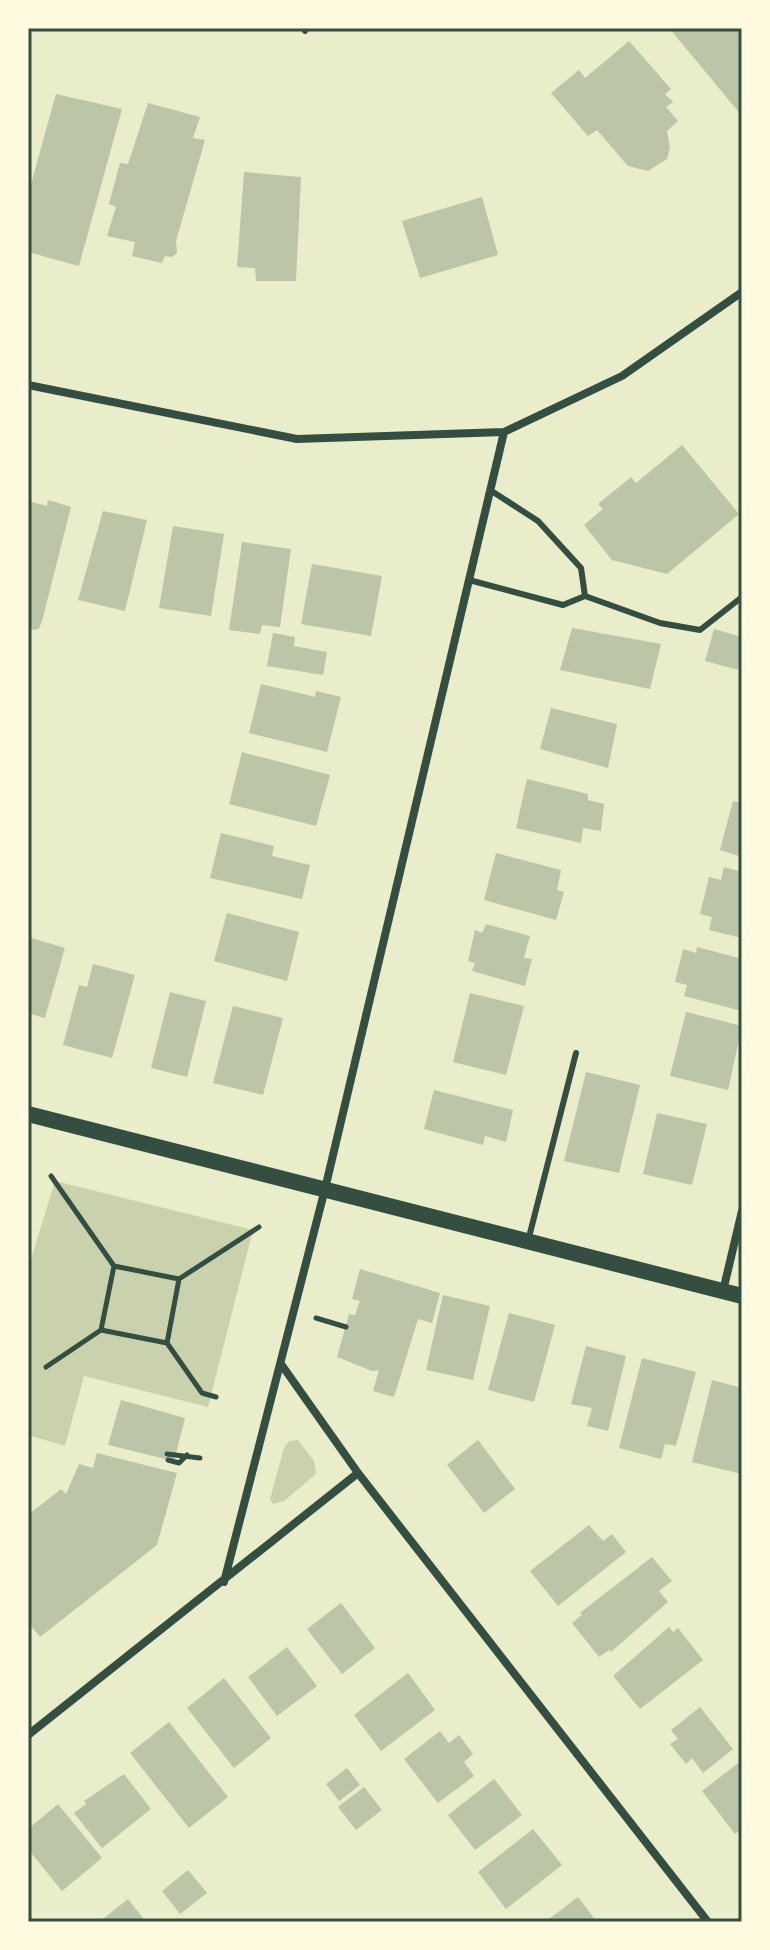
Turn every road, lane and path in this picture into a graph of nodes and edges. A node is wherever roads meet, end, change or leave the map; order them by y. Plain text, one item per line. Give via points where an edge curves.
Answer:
1 (742, 292) edge
2 (28, 385) edge
3 (504, 432) junction
4 (490, 490) junction
5 (469, 580) junction
6 (585, 596) junction
7 (742, 597) edge
8 (576, 1053) dead end
9 (28, 1114) edge
10 (51, 1176) dead end
11 (325, 1189) junction
12 (742, 1211) edge
13 (259, 1227) dead end
14 (528, 1241) junction
15 (114, 1266) junction
16 (179, 1279) junction
17 (723, 1291) junction
18 (742, 1296) edge
19 (317, 1319) dead end
20 (346, 1327) dead end
21 (101, 1330) junction
22 (167, 1343) junction
23 (281, 1364) junction
24 (46, 1367) dead end
25 (216, 1397) dead end
26 (167, 1457) dead end
27 (200, 1458) dead end
28 (358, 1473) junction
29 (224, 1582) junction
30 (28, 1735) edge
31 (708, 1922) edge

1 - 3 street via 622,376
2 - 3 street via 297,439
3 - 4 street
4 - 5 street
4 - 6 lane via 538,521 581,568
5 - 6 lane via 563,605
5 - 11 street
6 - 7 lane via 660,623 700,630
8 - 14 lane
9 - 11 main road
10 - 15 path
11 - 14 main road
11 - 23 street
12 - 17 street
13 - 16 path
14 - 17 main road
15 - 16 path
15 - 21 path
16 - 22 path
17 - 18 main road
19 - 20 path
21 - 22 path
21 - 24 path
22 - 25 path via 202,1393
23 - 28 street
23 - 29 street
26 - 27 path
28 - 29 street
28 - 31 street
29 - 30 street

